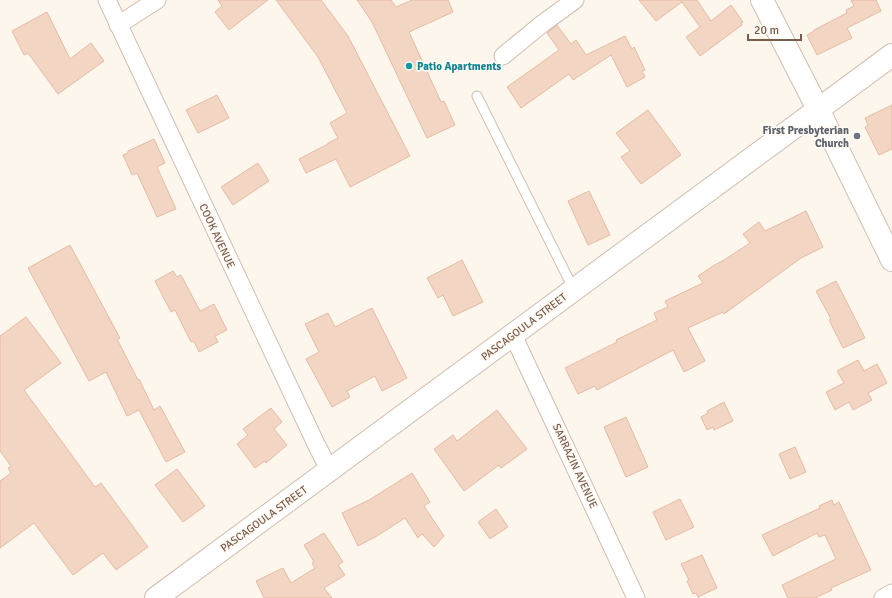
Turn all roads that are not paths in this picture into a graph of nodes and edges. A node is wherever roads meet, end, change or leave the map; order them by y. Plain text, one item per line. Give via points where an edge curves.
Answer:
1 (107, 0) edge
2 (157, 0) edge
3 (575, 0) edge
4 (762, 0) edge
5 (118, 25) junction
6 (892, 55) edge
7 (503, 56) dead end
8 (477, 96) dead end
9 (818, 109) junction
10 (892, 260) edge
11 (574, 290) junction
12 (513, 335) junction
13 (330, 471) junction
14 (892, 593) edge
15 (156, 598) edge
16 (636, 598) edge
17 (883, 598) edge

1 - 5 street, COOK AVENUE
2 - 5 street
3 - 7 street
4 - 9 street
5 - 13 street, COOK AVENUE
6 - 9 street, PASCAGOULA STREET
8 - 11 lane
9 - 10 street
9 - 11 street, PASCAGOULA STREET
11 - 12 street, PASCAGOULA STREET
12 - 13 street, PASCAGOULA STREET
12 - 16 street, SARRAZIN AVENUE
13 - 15 street, PASCAGOULA STREET
14 - 17 street

